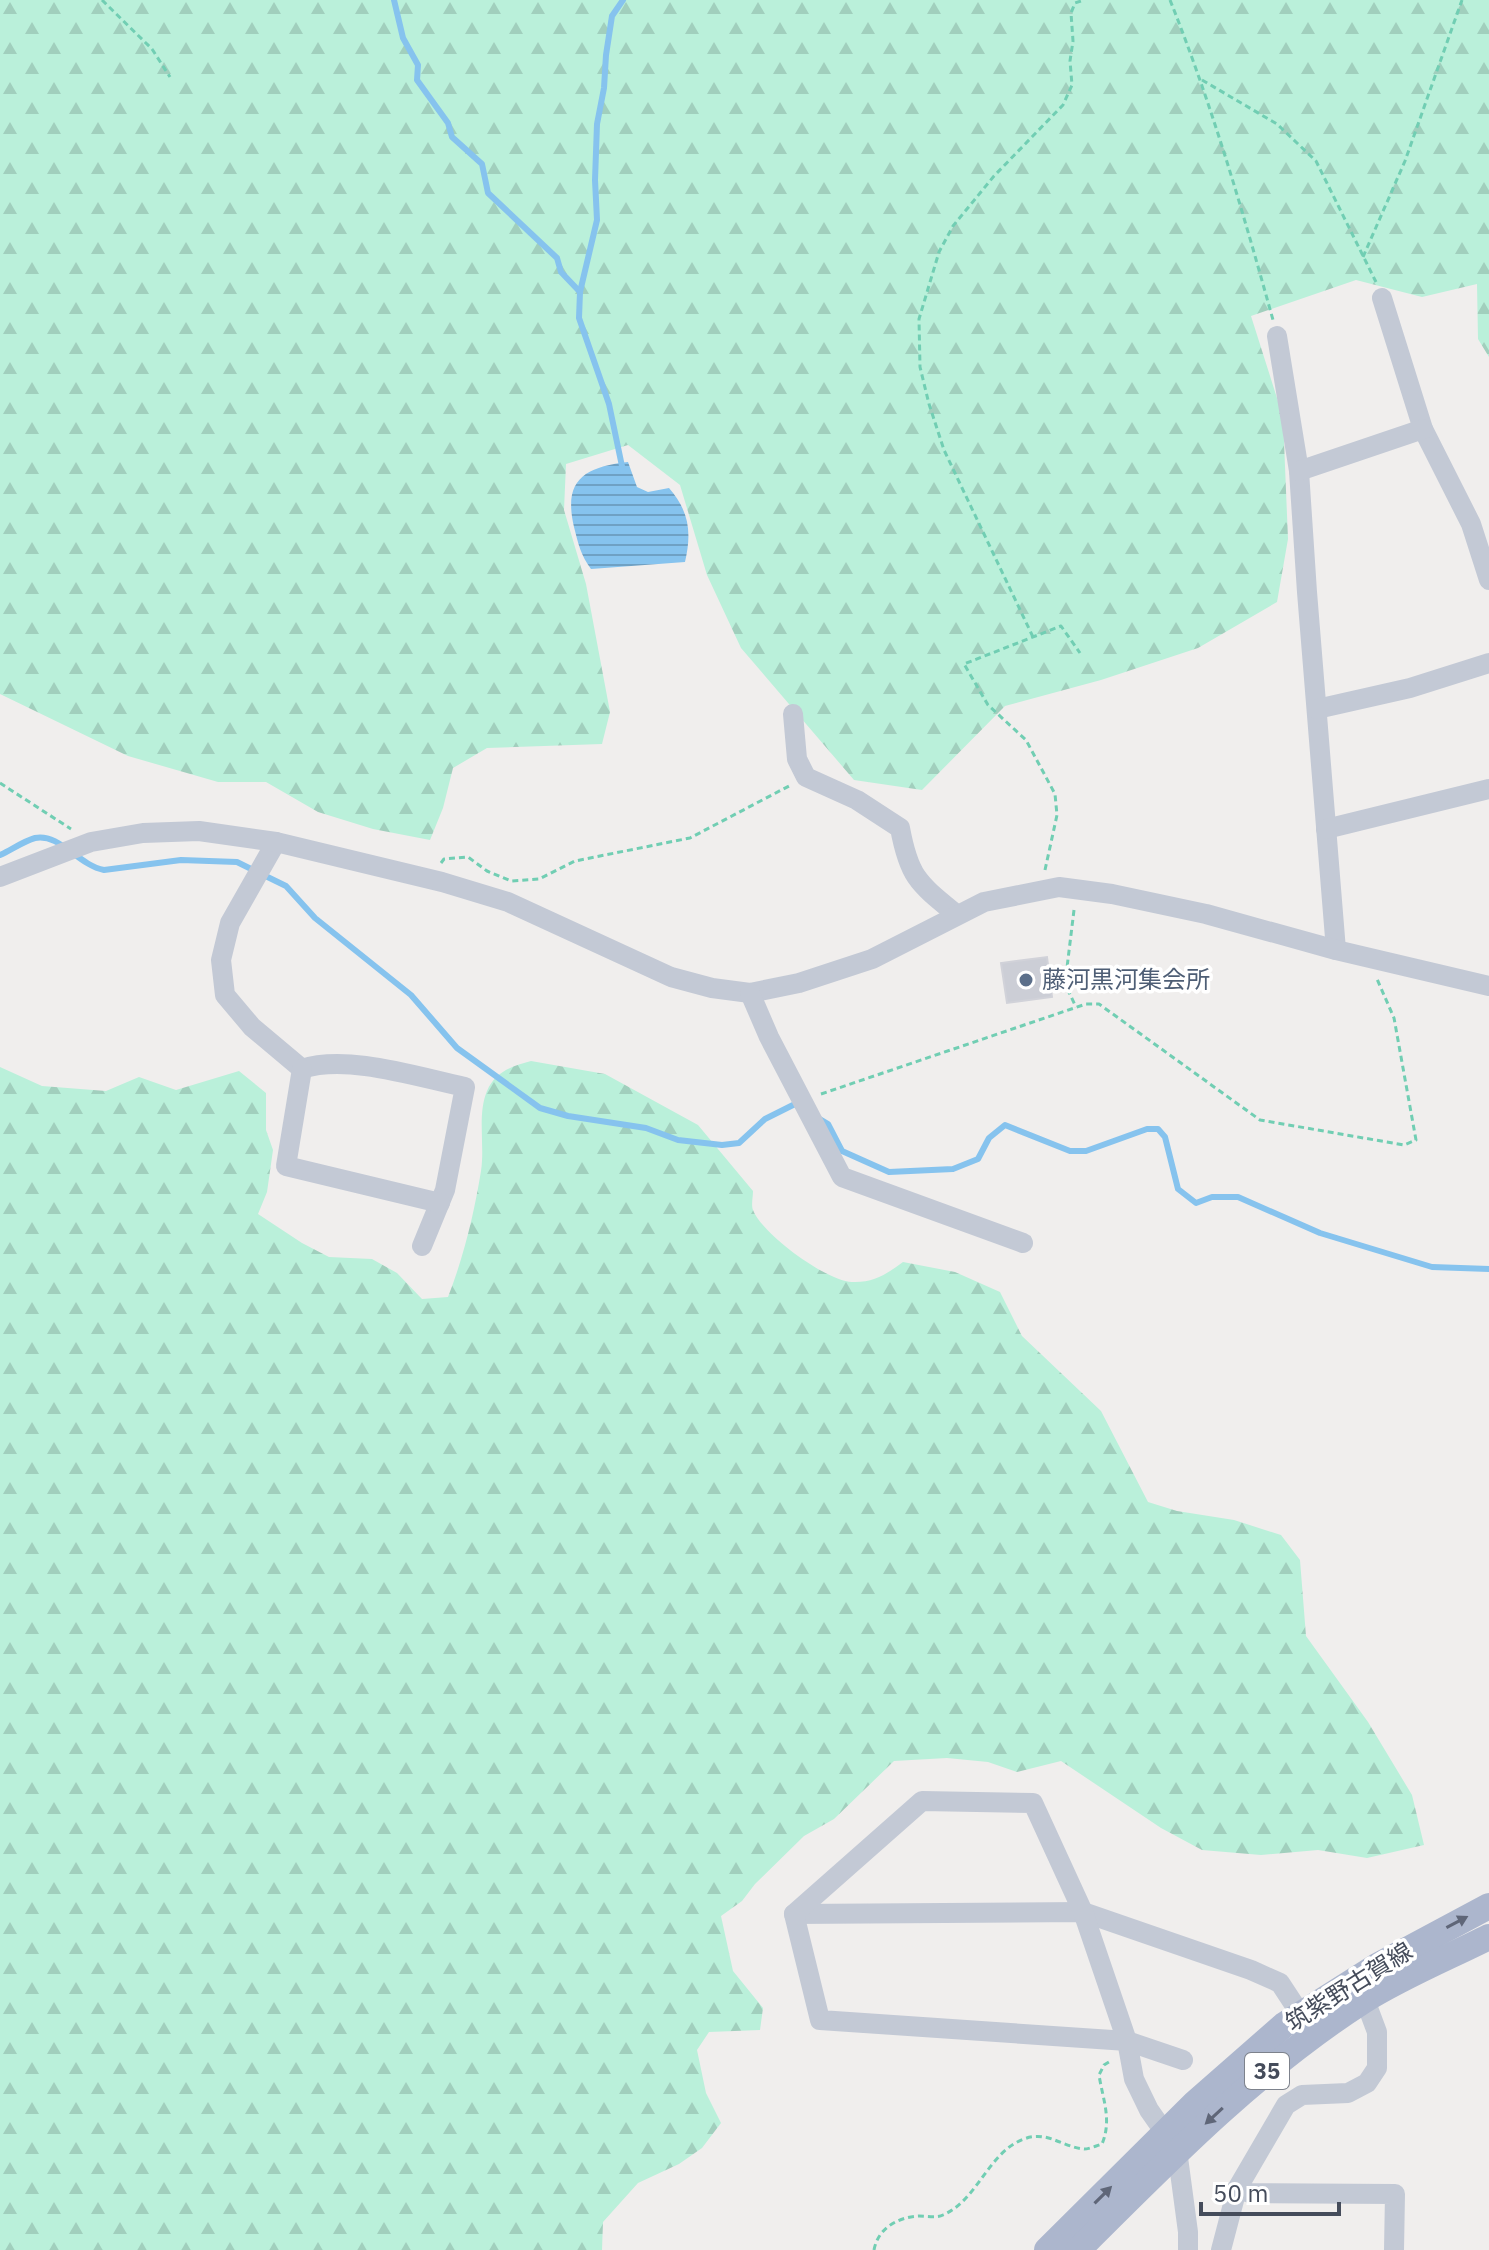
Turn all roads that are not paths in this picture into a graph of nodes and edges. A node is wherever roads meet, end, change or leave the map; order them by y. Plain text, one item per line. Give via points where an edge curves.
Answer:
1 (1382, 298) road end
2 (1277, 336) road end
3 (1423, 429) junction
4 (1299, 471) junction
5 (1489, 580) edge
6 (1489, 663) edge
7 (1317, 709) junction
8 (793, 714) dead end
9 (1489, 789) edge
10 (1326, 829) junction
11 (276, 842) junction
12 (0, 877) edge
13 (956, 914) junction
14 (1336, 950) junction
15 (1489, 986) edge
16 (750, 993) junction
17 (302, 1069) junction
18 (440, 1203) junction
19 (1023, 1243) dead end
20 (422, 1246) dead end
21 (1489, 1906) edge
22 (1083, 1912) junction
23 (794, 1914) junction
24 (1489, 1937) edge
25 (1365, 2000) junction
26 (1301, 2015) junction
27 (1129, 2051) junction
28 (1183, 2060) dead end
29 (1171, 2142) junction
30 (1237, 2189) junction
31 (1047, 2250) edge
32 (1078, 2250) edge
33 (1188, 2250) edge
34 (1221, 2250) edge
35 (1394, 2250) edge

1 - 3 street
2 - 4 street
3 - 4 street
3 - 5 street via 1471,524
4 - 7 street
6 - 7 street
7 - 10 street
8 - 13 street via 797,759 806,777 857,800 900,828 918,883
9 - 10 street
10 - 14 street
11 - 12 street via 199,831 143,833 74,849
11 - 16 street via 508,902 671,977
11 - 17 street via 230,923 221,960 225,995 252,1027
13 - 14 street via 1042,889 1077,889 1206,914
13 - 16 street via 872,959
14 - 15 street
16 - 19 street via 842,1177
17 - 18 street via 286,1166
17 - 18 street via 341,1062 465,1087
18 - 20 street
26 -> 21 main road, 筑紫野古賀線 / 35 via 1377,1966
22 - 23 street
22 - 23 street via 1033,1803 922,1801
22 - 26 street via 1280,1983
22 - 27 street
23 - 27 street via 820,2020
24 - 25 main road, 筑紫野古賀線 / 35
25 -> 29 main road, 筑紫野古賀線 / 35
25 - 30 street via 1377,2032 1377,2068 1367,2083 1348,2093 1302,2095 1286,2105
26 - 29 main road, 筑紫野古賀線 / 35 via 1250,2054
27 - 28 street
27 - 29 street via 1134,2079
31 -> 29 main road, 筑紫野古賀線 / 35
29 - 32 main road, 筑紫野古賀線 / 35
29 - 33 street
30 - 34 street
30 - 35 street via 1395,2194

